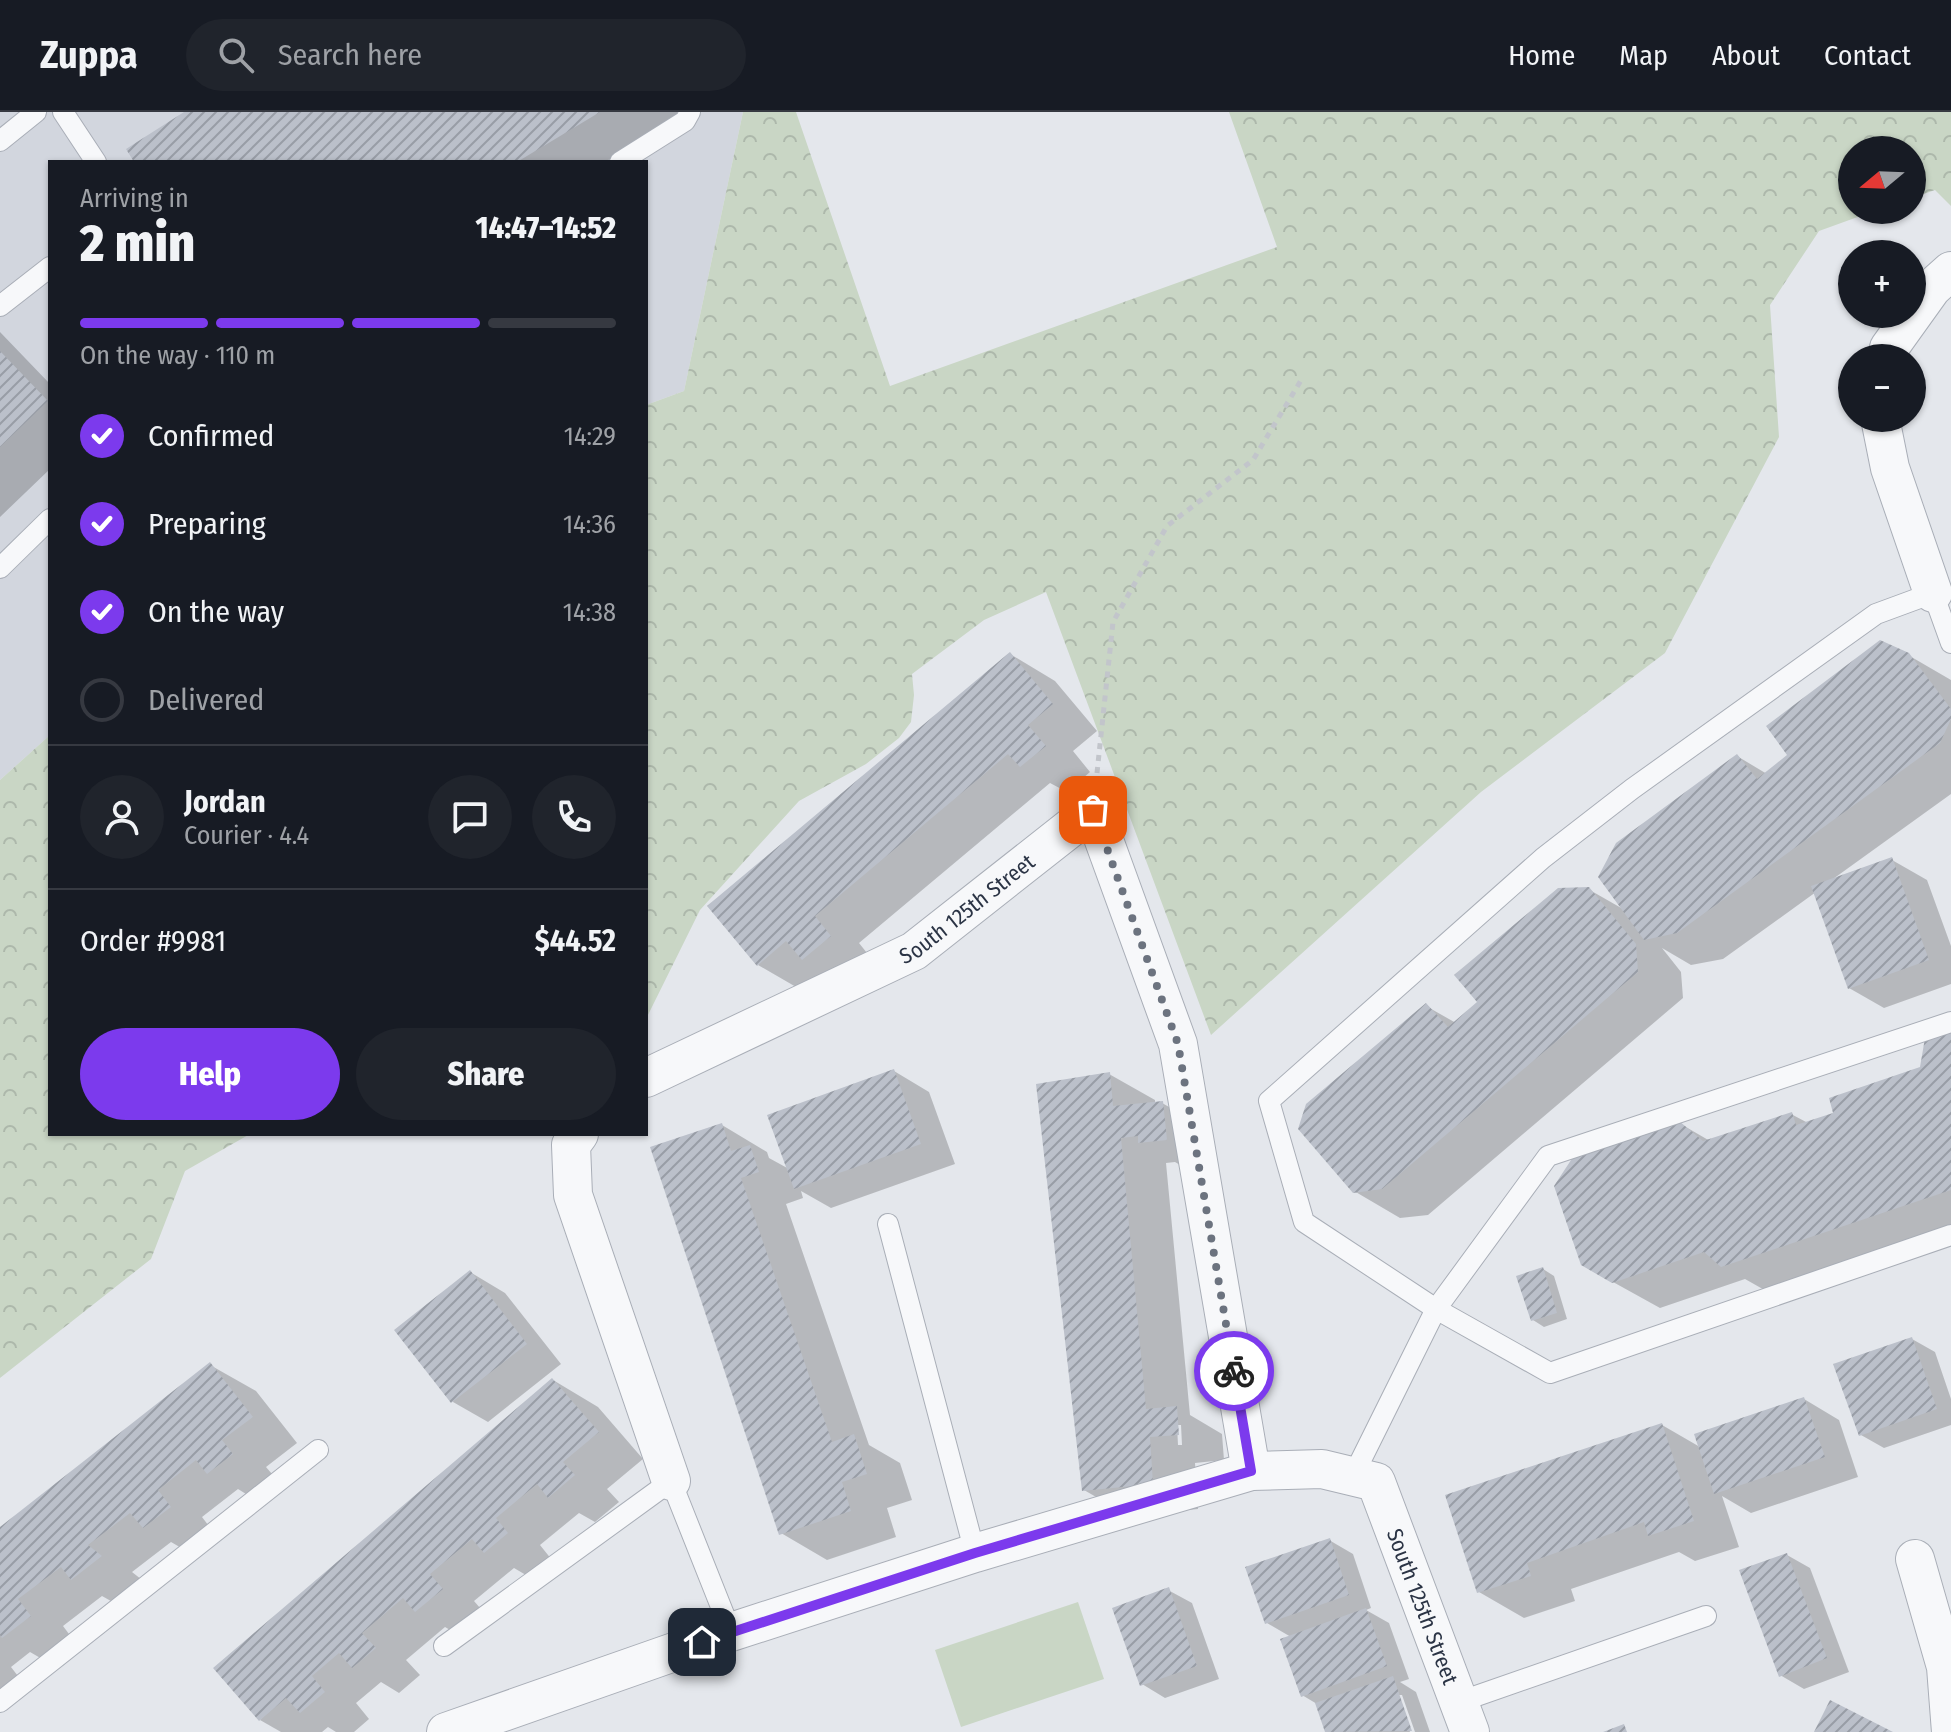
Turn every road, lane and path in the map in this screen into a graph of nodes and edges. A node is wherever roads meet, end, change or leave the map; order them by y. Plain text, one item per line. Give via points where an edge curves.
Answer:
1 (36, 112) edge
2 (63, 112) edge
3 (690, 112) edge
4 (0, 141) edge
5 (95, 160) edge
6 (623, 160) edge
7 (48, 269) edge
8 (1951, 271) edge
9 (0, 306) edge
10 (1892, 344) edge
11 (1303, 377) dead end
12 (1883, 432) edge
13 (48, 521) edge
14 (0, 568) edge
15 (1933, 593) junction
16 (1951, 643) edge
17 (1093, 810) junction
18 (1951, 1022) edge
19 (648, 1077) edge
20 (578, 1136) edge
21 (888, 1224) dead end
22 (1951, 1235) edge
23 (1436, 1309) junction
24 (318, 1450) dead end
25 (1251, 1471) junction
26 (1364, 1479) junction
27 (671, 1481) junction
28 (975, 1553) junction
29 (1915, 1559) dead end
30 (1706, 1616) dead end
31 (731, 1632) junction
32 (444, 1646) dead end
33 (0, 1702) edge
34 (1464, 1717) edge
35 (446, 1732) edge
36 (1951, 1732) edge

1 - 4 lane
2 - 5 lane
3 - 6 lane via 685,121
7 - 9 lane
8 - 10 street via 1932,288
11 - 17 path via 1253,460 1167,526 1113,622
12 - 15 street
13 - 14 lane
15 - 16 lane
15 - 23 lane via 1876,614 1632,789 1543,858 1269,1101 1304,1222
17 - 19 street, South 125th Street via 914,951
17 - 25 street via 1178,1044
18 - 23 lane via 1548,1156
20 - 27 street via 571,1145 573,1195
21 - 28 lane
22 - 23 lane via 1550,1373
23 - 26 lane
24 - 33 lane
25 - 26 street via 1322,1469
25 - 28 street
26 - 34 street, South 125th Street
27 - 31 lane
27 - 32 lane
28 - 31 street
29 - 36 street via 1946,1667
30 - 34 lane
31 - 35 street

